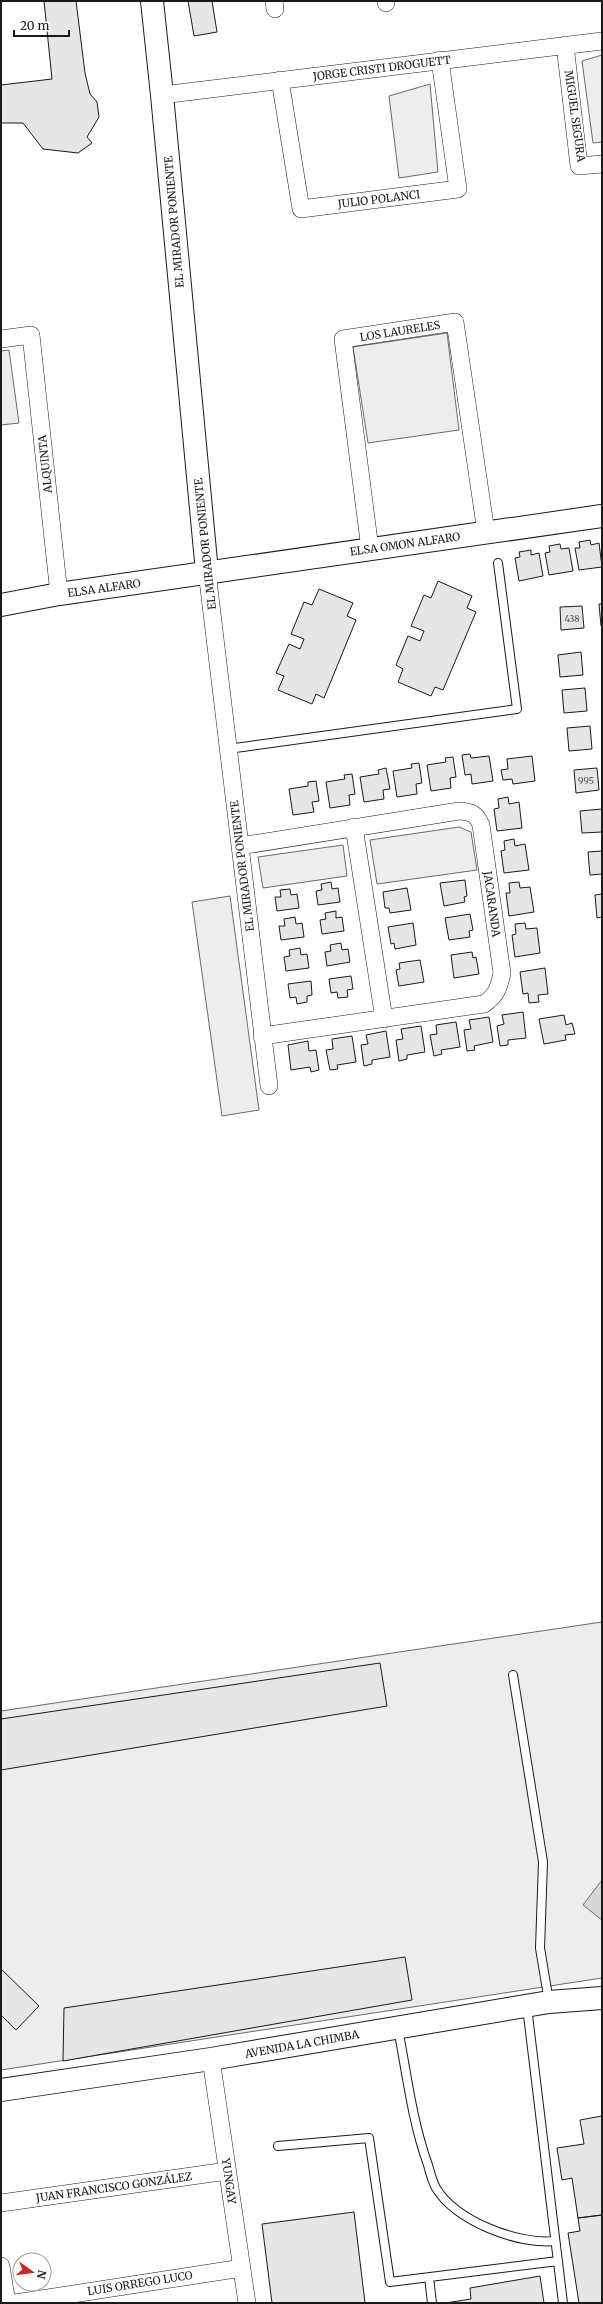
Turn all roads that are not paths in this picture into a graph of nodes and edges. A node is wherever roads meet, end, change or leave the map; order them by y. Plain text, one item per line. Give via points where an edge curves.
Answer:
1 (152, 1) edge
2 (602, 41) edge
3 (565, 45) junction
4 (440, 60) junction
5 (280, 80) junction
6 (162, 95) junction
7 (602, 164) edge
8 (1, 339) edge
9 (602, 516) edge
10 (486, 532) junction
11 (370, 549) junction
12 (498, 563) dead end
13 (207, 572) junction
14 (59, 594) junction
15 (1, 605) edge
16 (228, 749) junction
17 (354, 827) junction
18 (240, 846) junction
19 (384, 1019) junction
20 (262, 1036) junction
21 (269, 1086) dead end
22 (513, 1675) dead end
23 (602, 1998) edge
24 (549, 2002) junction
25 (527, 2006) junction
26 (398, 2028) junction
27 (211, 2059) junction
28 (1, 2090) edge
29 (278, 2146) dead end
30 (227, 2170) junction
31 (1, 2203) edge
32 (555, 2241) junction
33 (558, 2261) junction
34 (1, 2266) edge
35 (242, 2268) junction
36 (429, 2277) junction
37 (7, 2303) edge
38 (15, 2303) edge
39 (247, 2303) edge
40 (432, 2303) edge
41 (563, 2303) edge

1 - 6 street, EL MIRADOR PONIENTE
2 - 3 street, JORGE CRISTI DROGUETT
3 - 4 street, JORGE CRISTI DROGUETT
3 - 7 street, MIGUEL SEGURA via 580,166
4 - 5 street, JORGE CRISTI DROGUETT
4 - 5 street, JULIO POLANCI via 458,189 301,209
5 - 6 street, JORGE CRISTI DROGUETT
6 - 13 street, EL MIRADOR PONIENTE
8 - 14 street, ALQUINTA via 30,335
9 - 10 street, ELSA OMON ALFARO
10 - 11 street, ELSA OMON ALFARO
10 - 11 street, LOS LAURELES via 455,322 343,339
11 - 13 street, ELSA OMON ALFARO
12 - 16 lane via 517,709
13 - 14 street, ELSA ALFARO
13 - 16 street, EL MIRADOR PONIENTE
14 - 15 street, ELSA ALFARO
16 - 18 street, EL MIRADOR PONIENTE
17 - 18 street, JACARANDA
17 - 19 street
17 - 19 street, JACARANDA via 459,811 471,812 478,816 481,825 502,973 499,989 493,998 484,1004
18 - 20 street, EL MIRADOR PONIENTE
19 - 20 street, JACARANDA
20 - 21 street, EL MIRADOR PONIENTE
22 - 24 lane via 543,1862 540,1948
23 - 24 street, AVENIDA LA CHIMBA
24 - 25 street, AVENIDA LA CHIMBA
25 - 26 street, AVENIDA LA CHIMBA
25 - 32 lane
26 - 27 street, AVENIDA LA CHIMBA
26 - 32 lane via 421,2147 436,2188 459,2212 491,2230 539,2243
27 - 28 street, AVENIDA LA CHIMBA
27 - 30 street, YUNGAY
29 - 36 lane via 369,2138 390,2282
30 - 31 street, JUAN FRANCISCO GONZÁLEZ
30 - 35 street, YUNGAY
32 - 33 lane
33 - 36 lane
33 - 41 lane
34 - 37 street
35 - 38 street, LUIS ORREGO LUCO
35 - 39 street, YUNGAY
36 - 40 lane

